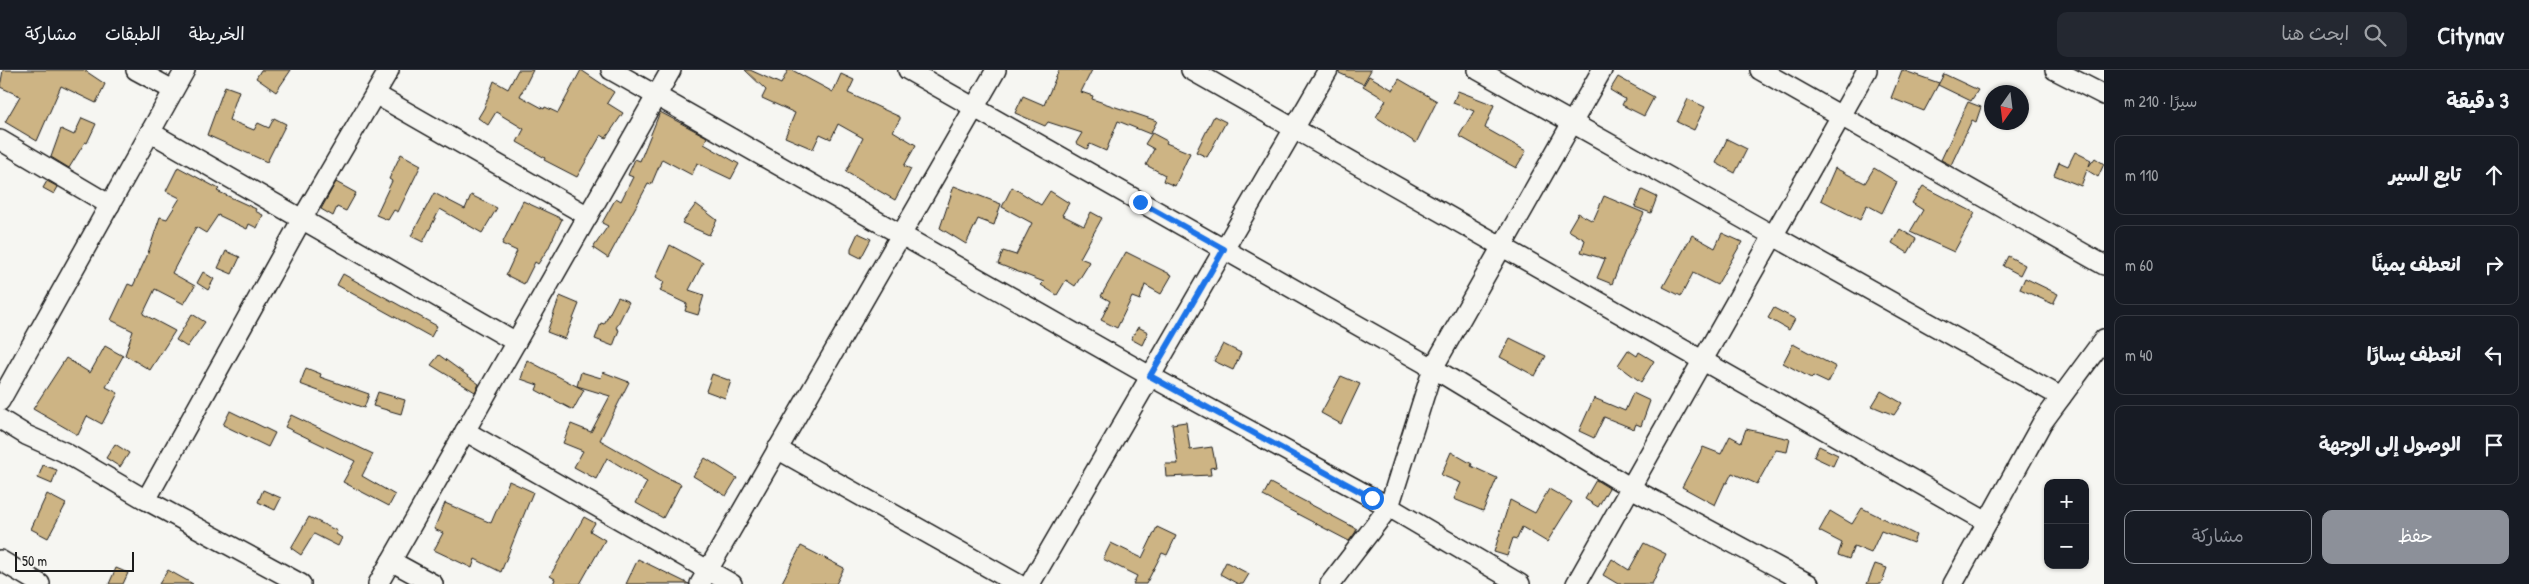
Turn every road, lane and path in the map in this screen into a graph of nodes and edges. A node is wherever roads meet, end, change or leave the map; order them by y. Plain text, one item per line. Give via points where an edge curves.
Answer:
1 (136, 70) edge
2 (185, 70) edge
3 (389, 70) edge
4 (611, 70) edge
5 (671, 70) edge
6 (908, 70) edge
7 (996, 70) edge
8 (1191, 70) edge
9 (1328, 70) edge
10 (1478, 70) edge
11 (1602, 70) edge
12 (1760, 70) edge
13 (1867, 70) edge
14 (2055, 70) edge
15 (174, 90) junction
16 (375, 94) junction
17 (2104, 95) edge
18 (656, 96) junction
19 (974, 107) junction
20 (1841, 116) junction
21 (1572, 123) junction
22 (1294, 129) junction
23 (150, 132) junction
24 (0, 140) edge
25 (110, 205) junction
26 (588, 216) junction
27 (302, 219) junction
28 (901, 234) junction
29 (1773, 236) junction
30 (1502, 247) junction
31 (1224, 249) junction
32 (2104, 265) edge
33 (2104, 339) edge
34 (516, 342) junction
35 (1702, 361) junction
36 (1433, 368) junction
37 (1150, 376) junction
38 (2061, 396) junction
39 (0, 401) edge
40 (0, 419) edge
41 (465, 431) junction
42 (778, 449) junction
43 (1631, 488) junction
44 (146, 500) junction
45 (1389, 508) junction
46 (1987, 522) junction
47 (0, 560) edge
48 (391, 560) junction
49 (704, 577) edge
50 (40, 584) edge
51 (301, 584) edge
52 (378, 584) edge
53 (433, 584) edge
54 (732, 584) edge
55 (1018, 584) edge
56 (1030, 584) edge
57 (1330, 584) edge
58 (1520, 584) edge
59 (1576, 584) edge
60 (1809, 584) edge
61 (1953, 584) edge

1 - 15 street
2 - 15 street
3 - 16 street
4 - 18 street
5 - 18 street
6 - 19 street
7 - 19 street
8 - 22 street
9 - 22 street
10 - 21 street
11 - 21 street
12 - 20 street
13 - 20 street
14 - 17 street
15 - 23 street
16 - 26 street
16 - 27 street
18 - 26 street
18 - 28 street
19 - 28 street
19 - 31 street
20 - 29 street
20 - 32 street
21 - 29 street
21 - 30 street
22 - 30 street
22 - 31 street
23 - 25 street
23 - 27 street
24 - 25 street
25 - 39 street
26 - 34 street
27 - 34 street
27 - 44 street
28 - 37 street
28 - 42 street
29 - 35 street
29 - 38 street
30 - 35 street
30 - 36 street
31 - 36 street
31 - 37 street
33 - 38 street
34 - 41 street
35 - 43 street
35 - 46 street
36 - 43 street
36 - 45 street
37 - 45 street
37 - 56 street
38 - 46 street via 2042,423
40 - 44 street
41 - 48 street
41 - 49 street
42 - 49 street
42 - 55 street
43 - 59 street
43 - 60 street
44 - 51 street
45 - 57 street
45 - 58 street
46 - 61 street
47 - 50 street
48 - 52 street
48 - 53 street
49 - 54 street

